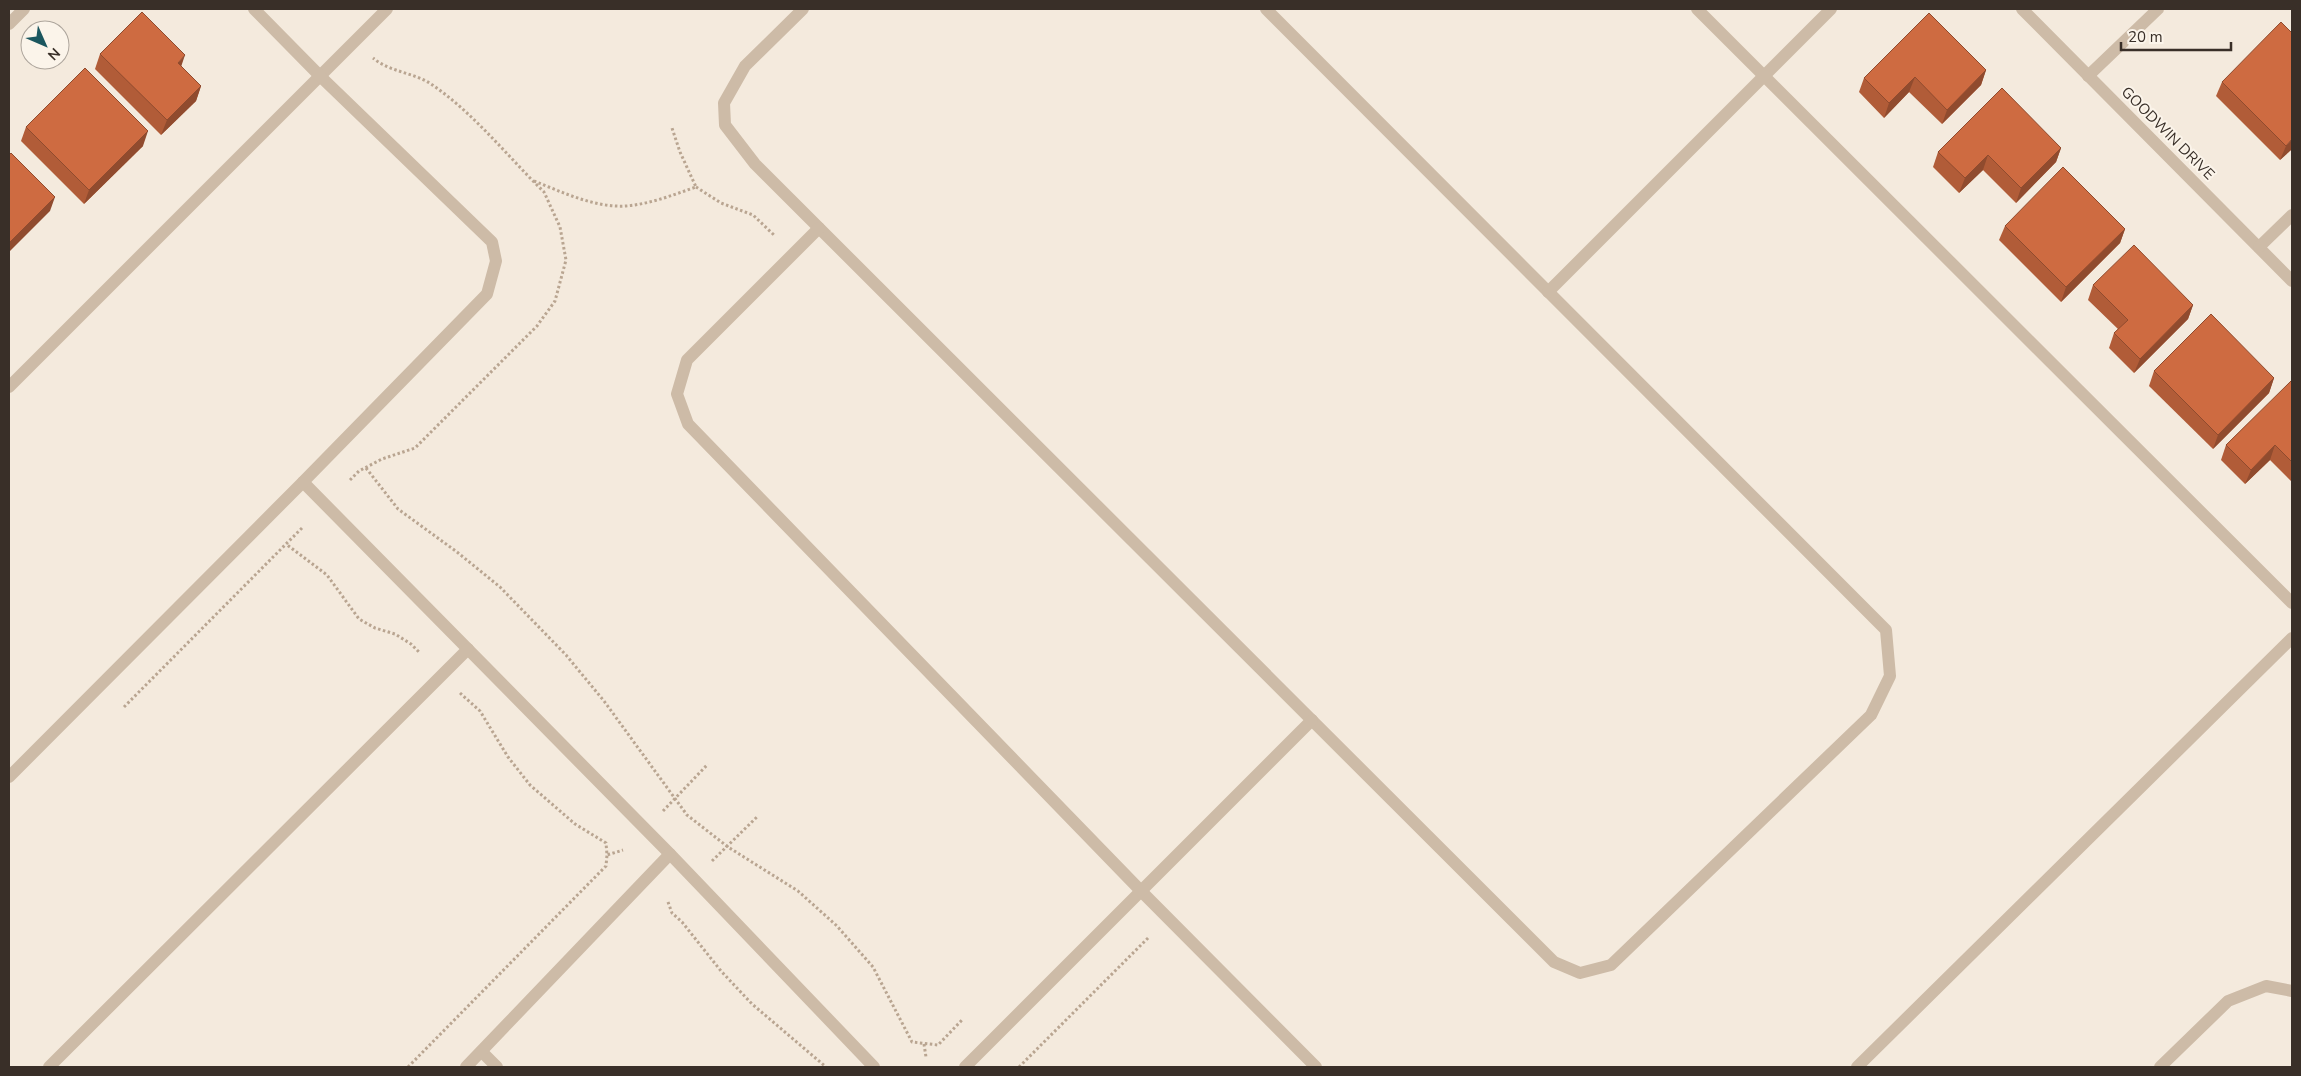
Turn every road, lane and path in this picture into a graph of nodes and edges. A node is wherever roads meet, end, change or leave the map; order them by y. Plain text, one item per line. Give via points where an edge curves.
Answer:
1 (24, 9) edge
2 (254, 9) edge
3 (387, 9) edge
4 (803, 9) edge
5 (1266, 9) edge
6 (1697, 9) edge
7 (1831, 9) edge
8 (2022, 9) edge
9 (2158, 9) edge
10 (9, 24) edge
11 (1764, 76) junction
12 (2088, 76) junction
13 (321, 77) junction
14 (672, 128) dead end
15 (533, 181) dead end
16 (696, 187) junction
17 (2292, 215) edge
18 (819, 228) junction
19 (774, 235) dead end
20 (2259, 247) junction
21 (2292, 281) edge
22 (1548, 292) junction
23 (9, 387) edge
24 (366, 468) dead end
25 (304, 482) junction
26 (302, 528) dead end
27 (286, 544) junction
28 (2292, 604) edge
29 (2292, 638) edge
30 (468, 649) junction
31 (420, 653) dead end
32 (457, 690) dead end
33 (124, 707) dead end
34 (1312, 720) junction
35 (708, 764) dead end
36 (9, 777) edge
37 (675, 798) junction
38 (663, 811) dead end
39 (758, 816) dead end
40 (728, 847) junction
41 (623, 850) dead end
42 (670, 854) junction
43 (607, 855) junction
44 (712, 862) dead end
45 (1141, 890) junction
46 (668, 902) dead end
47 (1152, 933) dead end
48 (2292, 991) edge
49 (962, 1020) dead end
50 (924, 1044) junction
51 (482, 1052) junction
52 (926, 1057) dead end
53 (49, 1067) edge
54 (408, 1067) edge
55 (466, 1067) edge
56 (497, 1067) edge
57 (826, 1067) edge
58 (874, 1067) edge
59 (965, 1067) edge
60 (1019, 1067) edge
61 (1316, 1067) edge
62 (1857, 1067) edge
63 (2160, 1067) edge

1 - 10 street
2 - 13 street
3 - 13 street
4 - 18 street via 745,66 724,103 725,125 755,164
5 - 22 street
6 - 11 street
7 - 11 street
8 - 12 street, GOODWIN DRIVE
9 - 12 street
11 - 22 street
11 - 28 street
12 - 20 street, GOODWIN DRIVE
13 - 23 street
13 - 25 street via 492,242 496,261 487,294
14 - 16 path
15 - 16 path via 594,202 625,206
16 - 19 path via 721,203 753,215
17 - 20 street
18 - 34 street
18 - 45 street via 687,360 677,394 688,424
20 - 21 street, GOODWIN DRIVE
22 - 34 street via 1886,630 1890,676 1871,716 1612,965 1580,973 1554,962
24 - 37 path via 398,510 500,587 566,655
25 - 30 street
25 - 36 street
26 - 27 path
27 - 31 path via 327,575 359,620 395,634
27 - 33 path
29 - 62 street
30 - 42 street
30 - 53 street
32 - 43 path via 480,712 530,785 575,824 606,843
34 - 45 street
35 - 37 path
37 - 38 path
37 - 40 path via 687,815
39 - 40 path
40 - 44 path
40 - 50 path via 798,891 837,926 873,967 912,1042
41 - 43 path
42 - 51 street
42 - 58 street
43 - 54 path via 606,866
45 - 59 street
45 - 61 street
46 - 57 path via 672,913 752,1004
47 - 60 path
48 - 63 street via 2266,986 2228,1001
49 - 50 path via 938,1045
50 - 52 path
51 - 55 street
51 - 56 street

